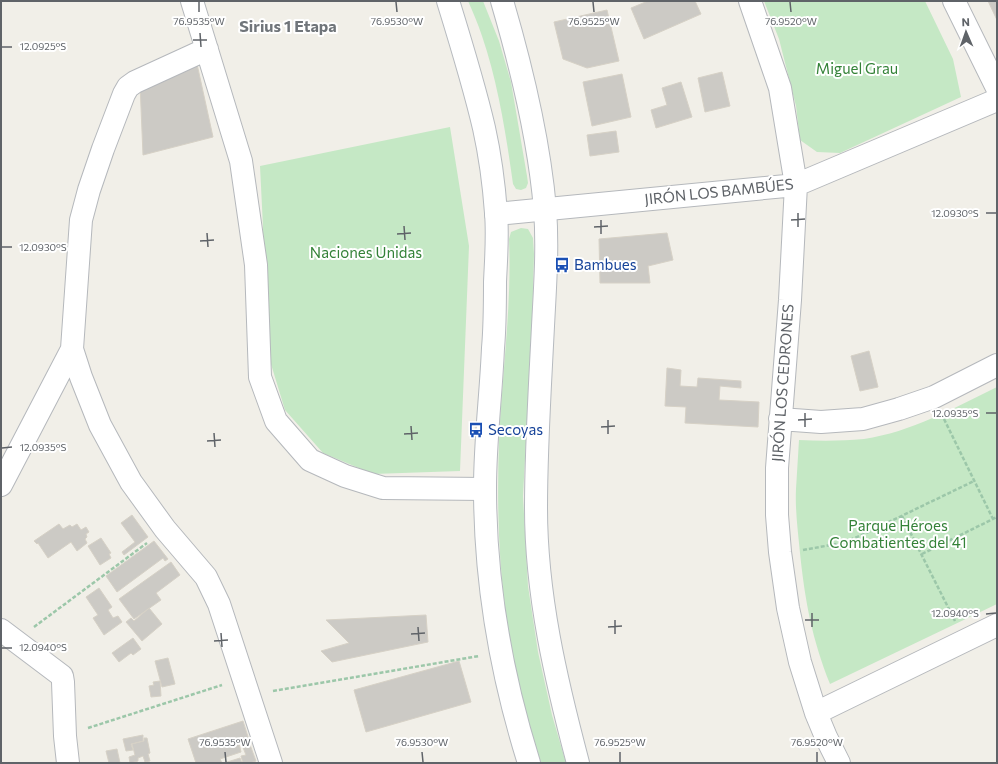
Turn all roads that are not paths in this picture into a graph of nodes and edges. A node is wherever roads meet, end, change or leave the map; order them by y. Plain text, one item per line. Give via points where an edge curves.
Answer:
1 (192, 1) edge
2 (448, 1) edge
3 (502, 1) edge
4 (750, 1) edge
5 (954, 1) edge
6 (207, 49) junction
7 (997, 88) edge
8 (997, 100) edge
9 (796, 185) junction
10 (545, 210) junction
11 (496, 214) junction
12 (72, 349) junction
13 (997, 365) edge
14 (780, 419) junction
15 (1, 484) edge
16 (485, 489) junction
17 (997, 625) edge
18 (8, 636) edge
19 (816, 713) junction
20 (68, 763) edge
21 (271, 763) edge
22 (529, 763) edge
23 (578, 763) edge
24 (838, 763) edge

1 - 6 street
2 - 11 street via 485,129
3 - 10 street via 525,87
4 - 9 street, JIRÓN LOS CEDRONES via 780,88
5 - 7 street
6 - 12 street via 135,82 124,94 102,149 81,220
6 - 16 street via 241,161 256,265 260,377 276,421 310,460 345,476 383,488
8 - 9 street, JIRÓN LOS BAMBÚES
9 - 10 street, JIRÓN LOS BAMBÚES
9 - 14 street, JIRÓN LOS CEDRONES
10 - 11 street, JIRÓN LOS BAMBÚES
10 - 23 street via 546,266 536,508 539,573 548,638
11 - 16 street via 494,348
12 - 15 street
12 - 21 street via 100,425 131,482 206,577 213,591
13 - 14 street via 934,397 863,419 821,422
14 - 19 street, JIRÓN LOS CEDRONES via 777,468 780,552 788,608 800,662
16 - 22 street via 492,601 512,704
17 - 19 street
18 - 20 street via 62,676
19 - 24 street, JIRÓN LOS CEDRONES

